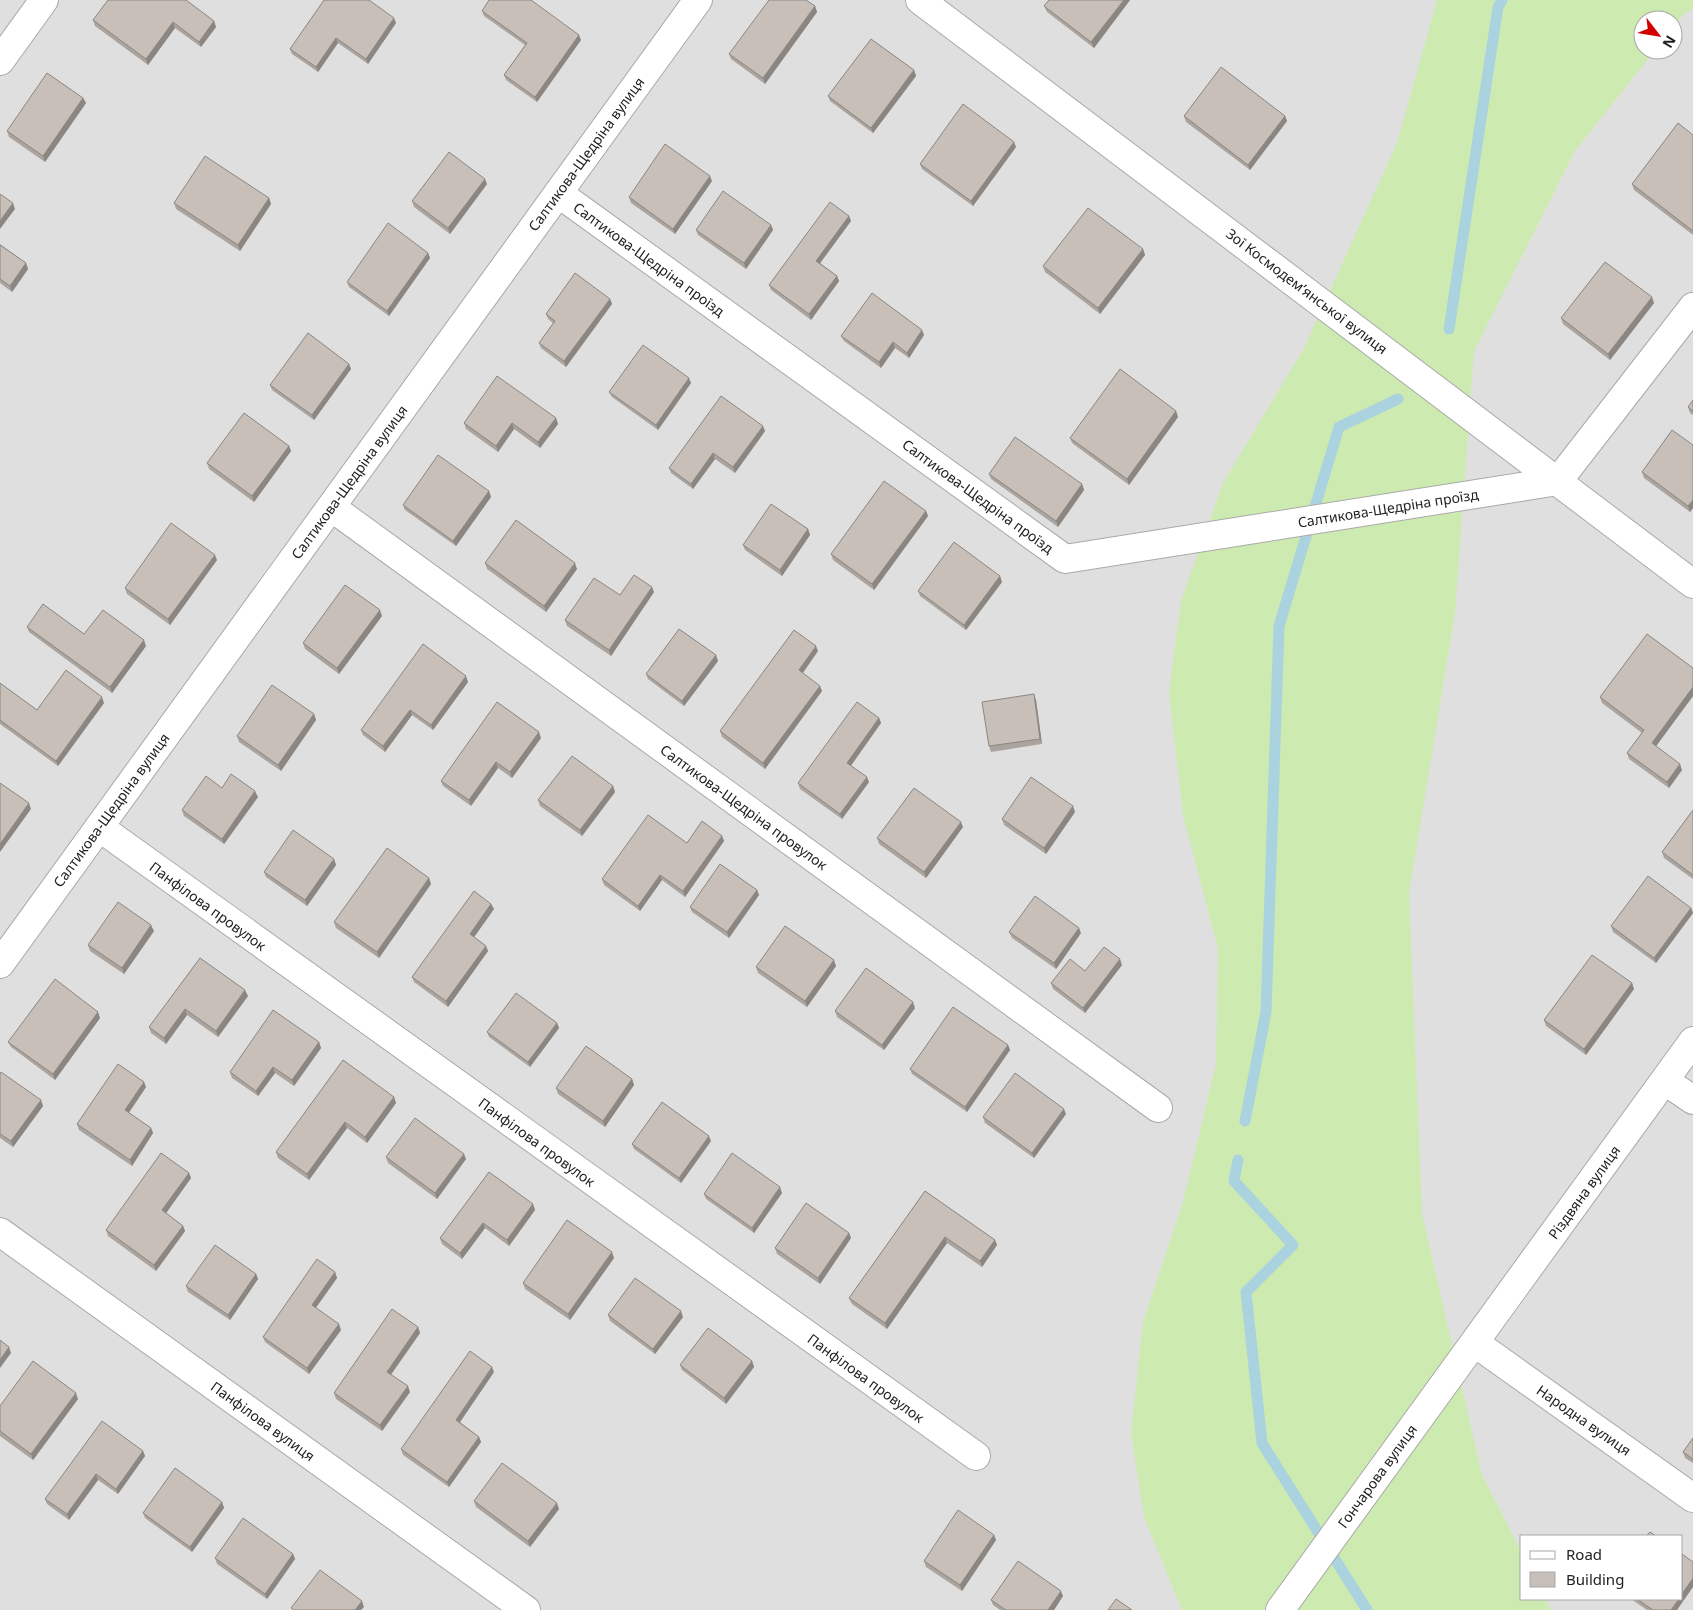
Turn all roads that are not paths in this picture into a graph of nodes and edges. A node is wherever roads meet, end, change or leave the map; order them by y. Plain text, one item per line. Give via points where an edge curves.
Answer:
1 (44, 0) edge
2 (698, 0) edge
3 (920, 0) edge
4 (0, 61) edge
5 (558, 193) junction
6 (1693, 307) edge
7 (1558, 481) junction
8 (331, 507) junction
9 (1693, 584) edge
10 (99, 827) junction
11 (0, 964) edge
12 (1693, 1041) edge
13 (1665, 1081) junction
14 (1693, 1100) edge
15 (1158, 1108) dead end
16 (0, 1232) edge
17 (1475, 1343) junction
18 (976, 1456) dead end
19 (1693, 1498) edge
20 (526, 1610) edge
21 (1280, 1610) edge

1 - 4 street
2 - 5 street, Салтикова-Щедріна вулиця
3 - 7 street, Зої Космодем’янської вулиця
5 - 7 street, Салтикова-Щедріна проїзд via 1065,559
5 - 8 street, Салтикова-Щедріна вулиця
6 - 7 street
7 - 9 street, Зої Космодем’янської вулиця
8 - 10 street, Салтикова-Щедріна вулиця
8 - 15 street, Салтикова-Щедріна провулок
10 - 11 street, Салтикова-Щедріна вулиця
10 - 18 street, Панфілова провулок
12 - 13 street, Різдвяна вулиця
13 - 14 street
13 - 17 street, Різдвяна вулиця
16 - 20 street, Панфілова вулиця
17 - 19 street, Народна вулиця
17 - 21 street, Гончарова вулиця

